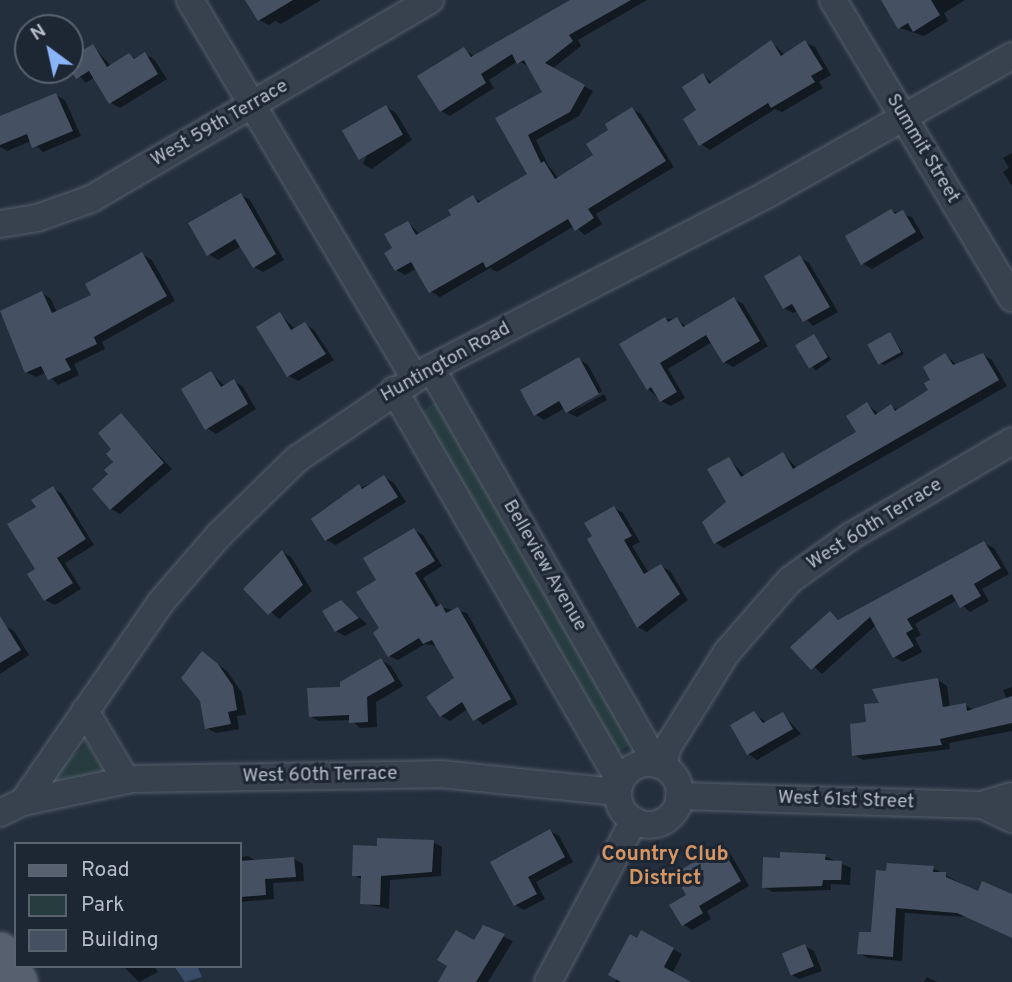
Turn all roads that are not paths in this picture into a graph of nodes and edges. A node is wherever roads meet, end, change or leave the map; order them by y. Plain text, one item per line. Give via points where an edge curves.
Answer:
1 (190, 0) edge
2 (430, 0) edge
3 (833, 0) edge
4 (1012, 57) edge
5 (252, 105) junction
6 (905, 120) junction
7 (0, 224) edge
8 (1012, 299) edge
9 (413, 379) junction
10 (1012, 441) edge
11 (85, 711) junction
12 (660, 765) junction
13 (126, 780) junction
14 (619, 787) junction
15 (679, 796) junction
16 (1012, 796) edge
17 (982, 805) junction
18 (12, 808) edge
19 (1012, 819) edge
20 (634, 820) junction
21 (0, 952) edge
22 (18, 982) edge
23 (548, 982) edge

1 - 5 street, Belleview Avenue
2 - 5 street, West 59th Terrace
3 - 6 street, Summit Street
4 - 6 street, Huntington Road
5 - 7 street, West 59th Terrace via 91,199 37,218
5 - 9 street, Belleview Avenue
6 - 8 street, Summit Street
6 - 9 street, Huntington Road
9 - 11 street, Huntington Road via 297,459 219,535 161,602
9 - 12 street, Belleview Avenue
9 - 14 street, Belleview Avenue
10 - 12 street, West 60th Terrace via 851,536 790,580 727,652
11 - 13 street
11 - 18 street, Huntington Road
12 - 14 street via 633,767
12 - 15 street via 677,780
13 - 14 street, West 60th Terrace via 440,774
13 - 18 street, West 60th Terrace
14 - 20 street via 623,811
15 - 17 street, West 61st Street
15 - 20 street via 664,824
16 - 17 street, West 61st Street
17 - 19 street
20 - 23 street
21 - 22 main road

